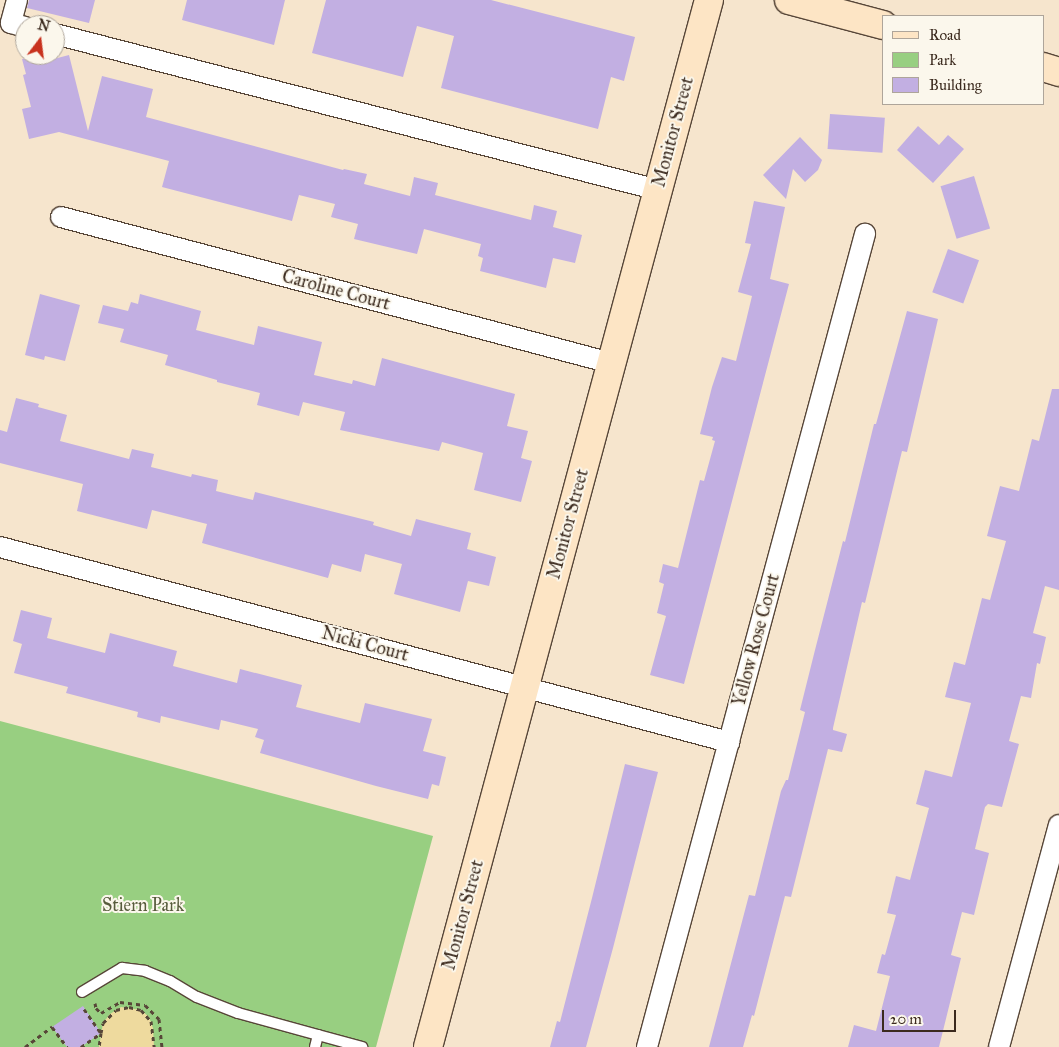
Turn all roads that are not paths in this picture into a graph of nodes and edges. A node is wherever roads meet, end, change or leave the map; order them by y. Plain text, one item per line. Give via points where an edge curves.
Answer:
1 (17, 0) edge
2 (709, 0) edge
3 (789, 0) edge
4 (15, 24) edge
5 (882, 25) edge
6 (65, 37) edge
7 (1044, 68) edge
8 (1059, 72) edge
9 (658, 190) junction
10 (62, 216) dead end
11 (865, 234) dead end
12 (612, 363) junction
13 (0, 547) edge
14 (524, 687) junction
15 (729, 742) junction
16 (1059, 825) edge
17 (82, 992) dead end
18 (318, 1035) junction
19 (315, 1047) edge
20 (362, 1047) edge
21 (428, 1047) edge
22 (647, 1047) edge
23 (1000, 1047) edge

1 - 4 street via 11,23
2 - 9 street, Monitor Street
3 - 5 street
6 - 9 street
7 - 8 street
9 - 12 street, Monitor Street
10 - 12 street, Caroline Court
11 - 15 street, Yellow Rose Court
12 - 14 street, Monitor Street
13 - 14 street, Nicki Court
14 - 15 street, Nicki Court
14 - 21 street, Monitor Street
15 - 22 street, Yellow Rose Court
16 - 23 street
17 - 18 lane via 122,968 145,971 238,1013
18 - 19 lane
18 - 20 lane

